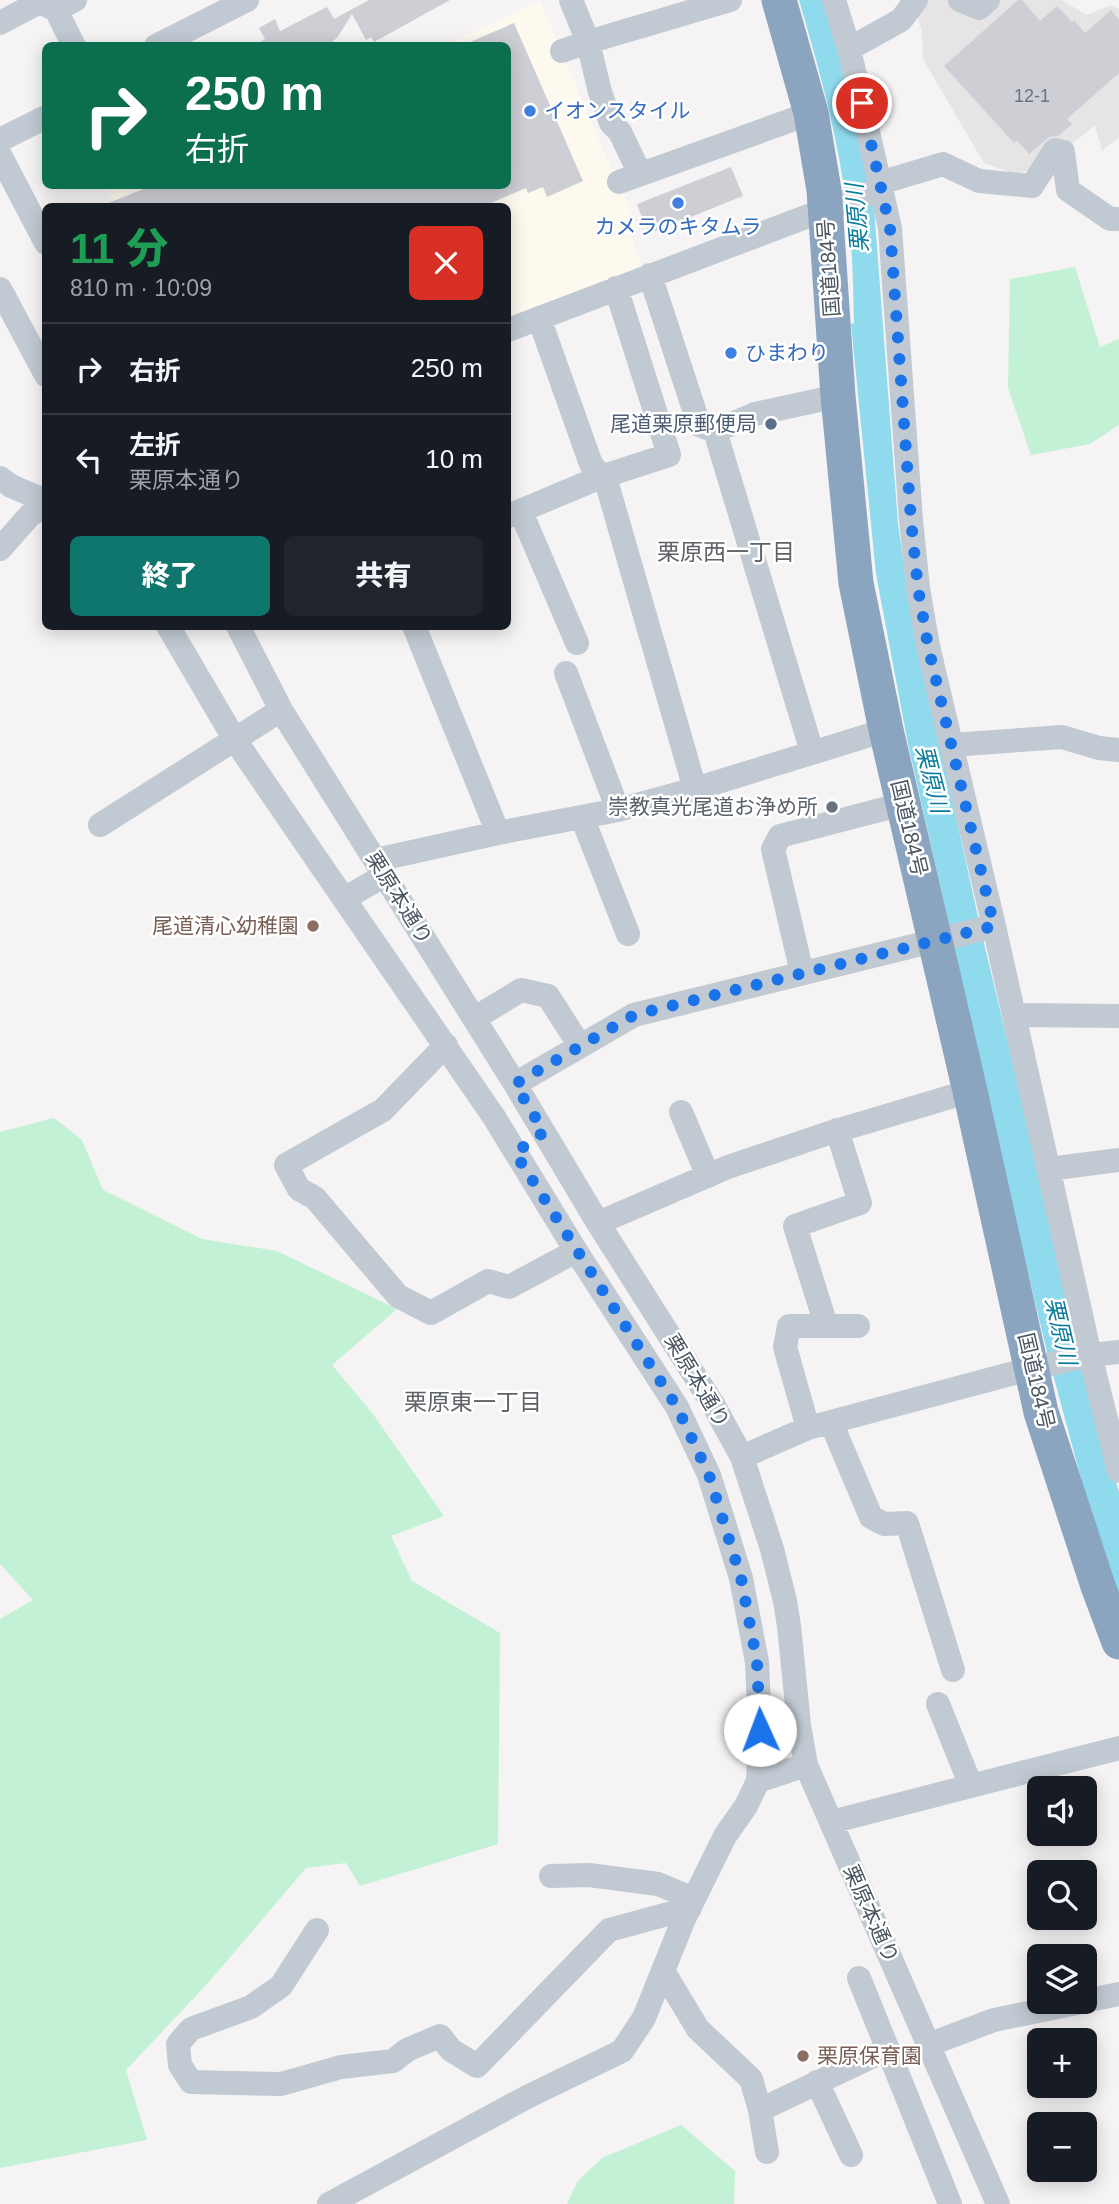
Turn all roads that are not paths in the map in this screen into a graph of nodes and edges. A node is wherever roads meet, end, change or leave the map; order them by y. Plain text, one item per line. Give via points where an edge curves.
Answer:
1 (247, 0) edge
2 (571, 0) edge
3 (730, 0) edge
4 (779, 0) edge
5 (834, 0) edge
6 (916, 0) edge
7 (960, 0) edge
8 (988, 0) edge
9 (65, 5) edge
10 (0, 23) edge
11 (73, 42) edge
12 (164, 42) edge
13 (573, 47) junction
14 (849, 49) junction
15 (810, 113) junction
16 (42, 119) edge
17 (0, 140) edge
18 (0, 155) edge
19 (879, 187) junction
20 (833, 206) junction
21 (1119, 219) edge
22 (42, 235) edge
23 (650, 275) junction
24 (616, 288) junction
25 (0, 289) edge
26 (539, 318) junction
27 (511, 329) edge
28 (42, 367) edge
29 (838, 396) junction
30 (715, 431) junction
31 (601, 477) junction
32 (0, 478) edge
33 (42, 500) edge
34 (42, 505) edge
35 (514, 514) edge
36 (0, 549) edge
37 (170, 630) edge
38 (240, 630) edge
39 (416, 630) edge
40 (577, 643) dead end
41 (566, 673) dead end
42 (281, 710) junction
43 (886, 730) junction
44 (235, 740) junction
45 (951, 746) junction
46 (1119, 750) edge
47 (811, 752) junction
48 (695, 789) junction
49 (903, 804) junction
50 (618, 810) junction
51 (582, 817) junction
52 (100, 825) dead end
53 (498, 833) junction
54 (380, 868) junction
55 (344, 899) junction
56 (988, 927) junction
57 (628, 934) dead end
58 (943, 938) junction
59 (802, 973) junction
60 (1014, 1015) junction
61 (1119, 1016) edge
62 (475, 1018) junction
63 (446, 1045) junction
64 (580, 1046) junction
65 (515, 1084) junction
66 (970, 1091) junction
67 (681, 1112) dead end
68 (836, 1130) junction
69 (544, 1132) junction
70 (515, 1153) junction
71 (1119, 1160) edge
72 (1049, 1169) junction
73 (708, 1176) junction
74 (598, 1223) junction
75 (576, 1251) junction
76 (826, 1325) junction
77 (858, 1326) dead end
78 (1119, 1352) edge
79 (1085, 1356) junction
80 (1041, 1366) junction
81 (820, 1425) junction
82 (742, 1457) junction
83 (1119, 1471) edge
84 (1119, 1642) edge
85 (953, 1670) dead end
86 (938, 1704) dead end
87 (1119, 1748) edge
88 (806, 1765) junction
89 (758, 1781) junction
90 (971, 1786) junction
91 (831, 1822) junction
92 (551, 1875) dead end
93 (692, 1903) junction
94 (317, 1930) dead end
95 (663, 1970) junction
96 (859, 1978) dead end
97 (1119, 1994) edge
98 (1097, 1999) edge
99 (1027, 2013) edge
100 (928, 2045) junction
101 (888, 2049) junction
102 (817, 2082) junction
103 (760, 2110) junction
104 (767, 2152) dead end
105 (851, 2155) dead end
106 (329, 2204) edge
107 (950, 2204) edge
108 (998, 2204) edge

1 - 12 street
2 - 13 street
3 - 13 street
4 - 15 highway, 国道184号
5 - 14 street
6 - 14 street via 901,20
7 - 8 street via 979,8
9 - 10 street via 40,2
9 - 11 street
13 - 15 street via 600,92 611,123 620,132 630,178
14 - 19 street
15 - 20 highway, 国道184号
16 - 17 street
18 - 22 street
19 - 20 street
19 - 21 street via 943,164 979,181 1032,186 1055,150 1063,152 1068,190 1110,219
19 - 45 street via 890,228 918,588
20 - 23 street
20 - 29 highway, 国道184号
23 - 24 street
23 - 30 street via 699,425
24 - 26 street
24 - 31 street via 669,455
25 - 28 street
26 - 27 street
26 - 31 street via 591,464
29 - 30 street via 755,414
29 - 43 highway, 国道184号 via 856,583
30 - 47 street
31 - 35 street
31 - 48 street via 615,510
32 - 33 street
34 - 36 street
35 - 40 street
37 - 44 street
38 - 42 street, 栗原本通り
39 - 53 street
41 - 50 street
42 - 44 street
42 - 54 street, 栗原本通り
43 - 47 street
43 - 49 highway, 国道184号
44 - 52 street
44 - 55 street
45 - 46 street via 1062,737
45 - 56 street
47 - 48 street
48 - 50 street
49 - 58 highway, 国道184号
49 - 59 street via 780,836 773,849
50 - 51 street
51 - 53 street
51 - 57 street
53 - 54 street
54 - 55 street
54 - 62 street, 栗原本通り
55 - 63 street
56 - 58 street
56 - 60 street
58 - 59 street
58 - 66 highway, 国道184号
59 - 64 street via 634,1015
60 - 61 street
60 - 72 street
62 - 64 street via 521,990 548,996
62 - 65 street, 栗原本通り
63 - 70 street
63 - 75 street via 383,1110 286,1165 299,1189 315,1198 398,1296 431,1313 488,1281 509,1287
64 - 65 street
65 - 69 street, 栗原本通り
66 - 68 street
66 - 80 highway, 国道184号
67 - 73 street
68 - 73 street
68 - 76 street via 860,1203 795,1226
69 - 70 street
69 - 74 street, 栗原本通り
70 - 75 street
71 - 72 street
72 - 79 street
73 - 74 street
74 - 82 street, 栗原本通り
75 - 89 street via 677,1407 709,1475 741,1578 757,1662
76 - 77 street
76 - 81 street via 789,1326 785,1347
78 - 79 street
79 - 80 street
79 - 83 street
80 - 81 street
80 - 84 highway, 国道184号 via 1041,1412
81 - 82 street
81 - 85 street via 871,1517 884,1524 907,1523
82 - 88 street, 栗原本通り via 785,1601
86 - 90 street
87 - 90 street
88 - 89 street
88 - 91 street, 栗原本通り
89 - 93 street
90 - 91 street
91 - 100 street, 栗原本通り
92 - 93 street via 658,1884
93 - 94 street via 609,1930 477,2066 451,2050 440,2036 393,2061 341,2067 281,2084 191,2082 180,2065 178,2044 191,2029 251,2007 281,1986
93 - 95 street
95 - 103 street via 698,2029 751,2079
95 - 106 street via 644,2018 622,2051
96 - 101 street
97 - 98 street
99 - 100 street via 994,2020
100 - 108 street, 栗原本通り
101 - 102 street
101 - 107 street
102 - 103 street
102 - 105 street
103 - 104 street

